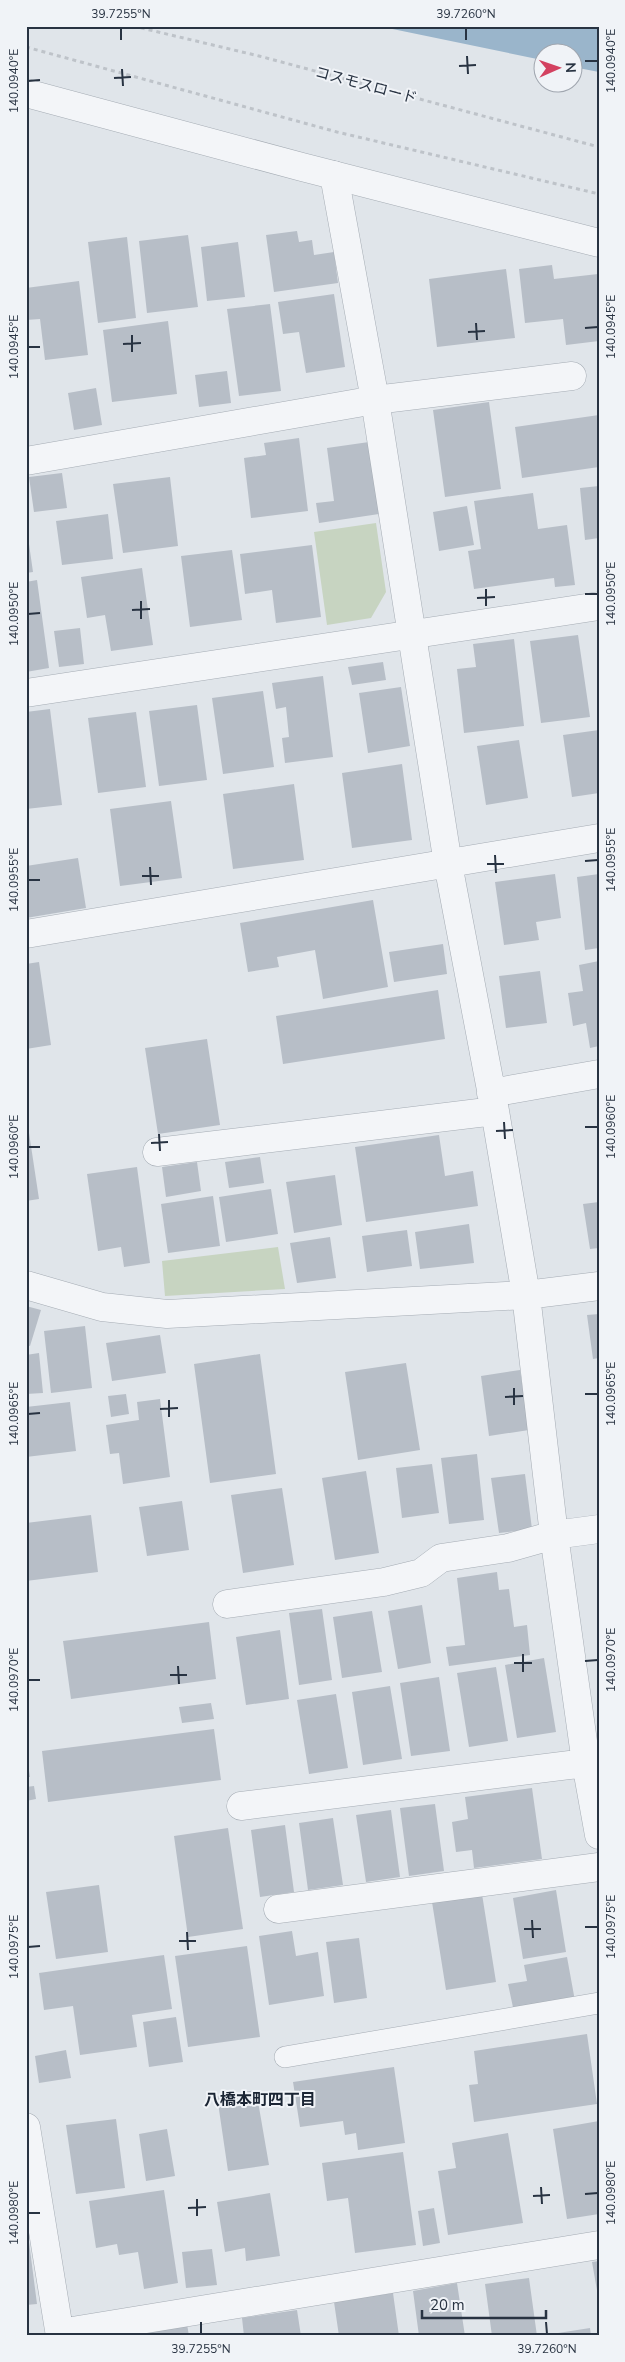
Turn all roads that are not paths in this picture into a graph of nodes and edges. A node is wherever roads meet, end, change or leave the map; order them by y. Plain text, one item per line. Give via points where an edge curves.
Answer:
1 (26, 93) edge
2 (334, 176) junction
3 (599, 242) edge
4 (572, 376) dead end
5 (376, 400) junction
6 (26, 461) edge
7 (599, 606) edge
8 (413, 636) junction
9 (26, 692) edge
10 (599, 838) edge
11 (448, 864) junction
12 (26, 934) edge
13 (599, 1074) edge
14 (493, 1102) junction
15 (157, 1152) dead end
16 (26, 1285) edge
17 (599, 1286) edge
18 (526, 1295) junction
19 (599, 1529) edge
20 (554, 1535) junction
21 (227, 1604) dead end
22 (586, 1762) junction
23 (241, 1806) dead end
24 (599, 1835) edge
25 (599, 1867) edge
26 (278, 1909) dead end
27 (599, 2003) edge
28 (285, 2057) dead end
29 (26, 2127) edge
30 (599, 2245) edge
31 (60, 2334) edge

1 - 2 street
2 - 3 street
2 - 5 street
4 - 5 street
5 - 6 street
5 - 8 street
7 - 8 street
8 - 9 street
8 - 11 street
10 - 11 street
11 - 12 street
11 - 14 street
13 - 14 street
14 - 15 street
14 - 18 street
16 - 18 street via 102,1307 167,1314
17 - 18 street
18 - 20 street
19 - 20 street
20 - 21 street via 508,1548 442,1558 421,1573 384,1582
20 - 22 street
22 - 23 street
22 - 24 street
25 - 26 street
27 - 28 lane
29 - 31 street
30 - 31 street

